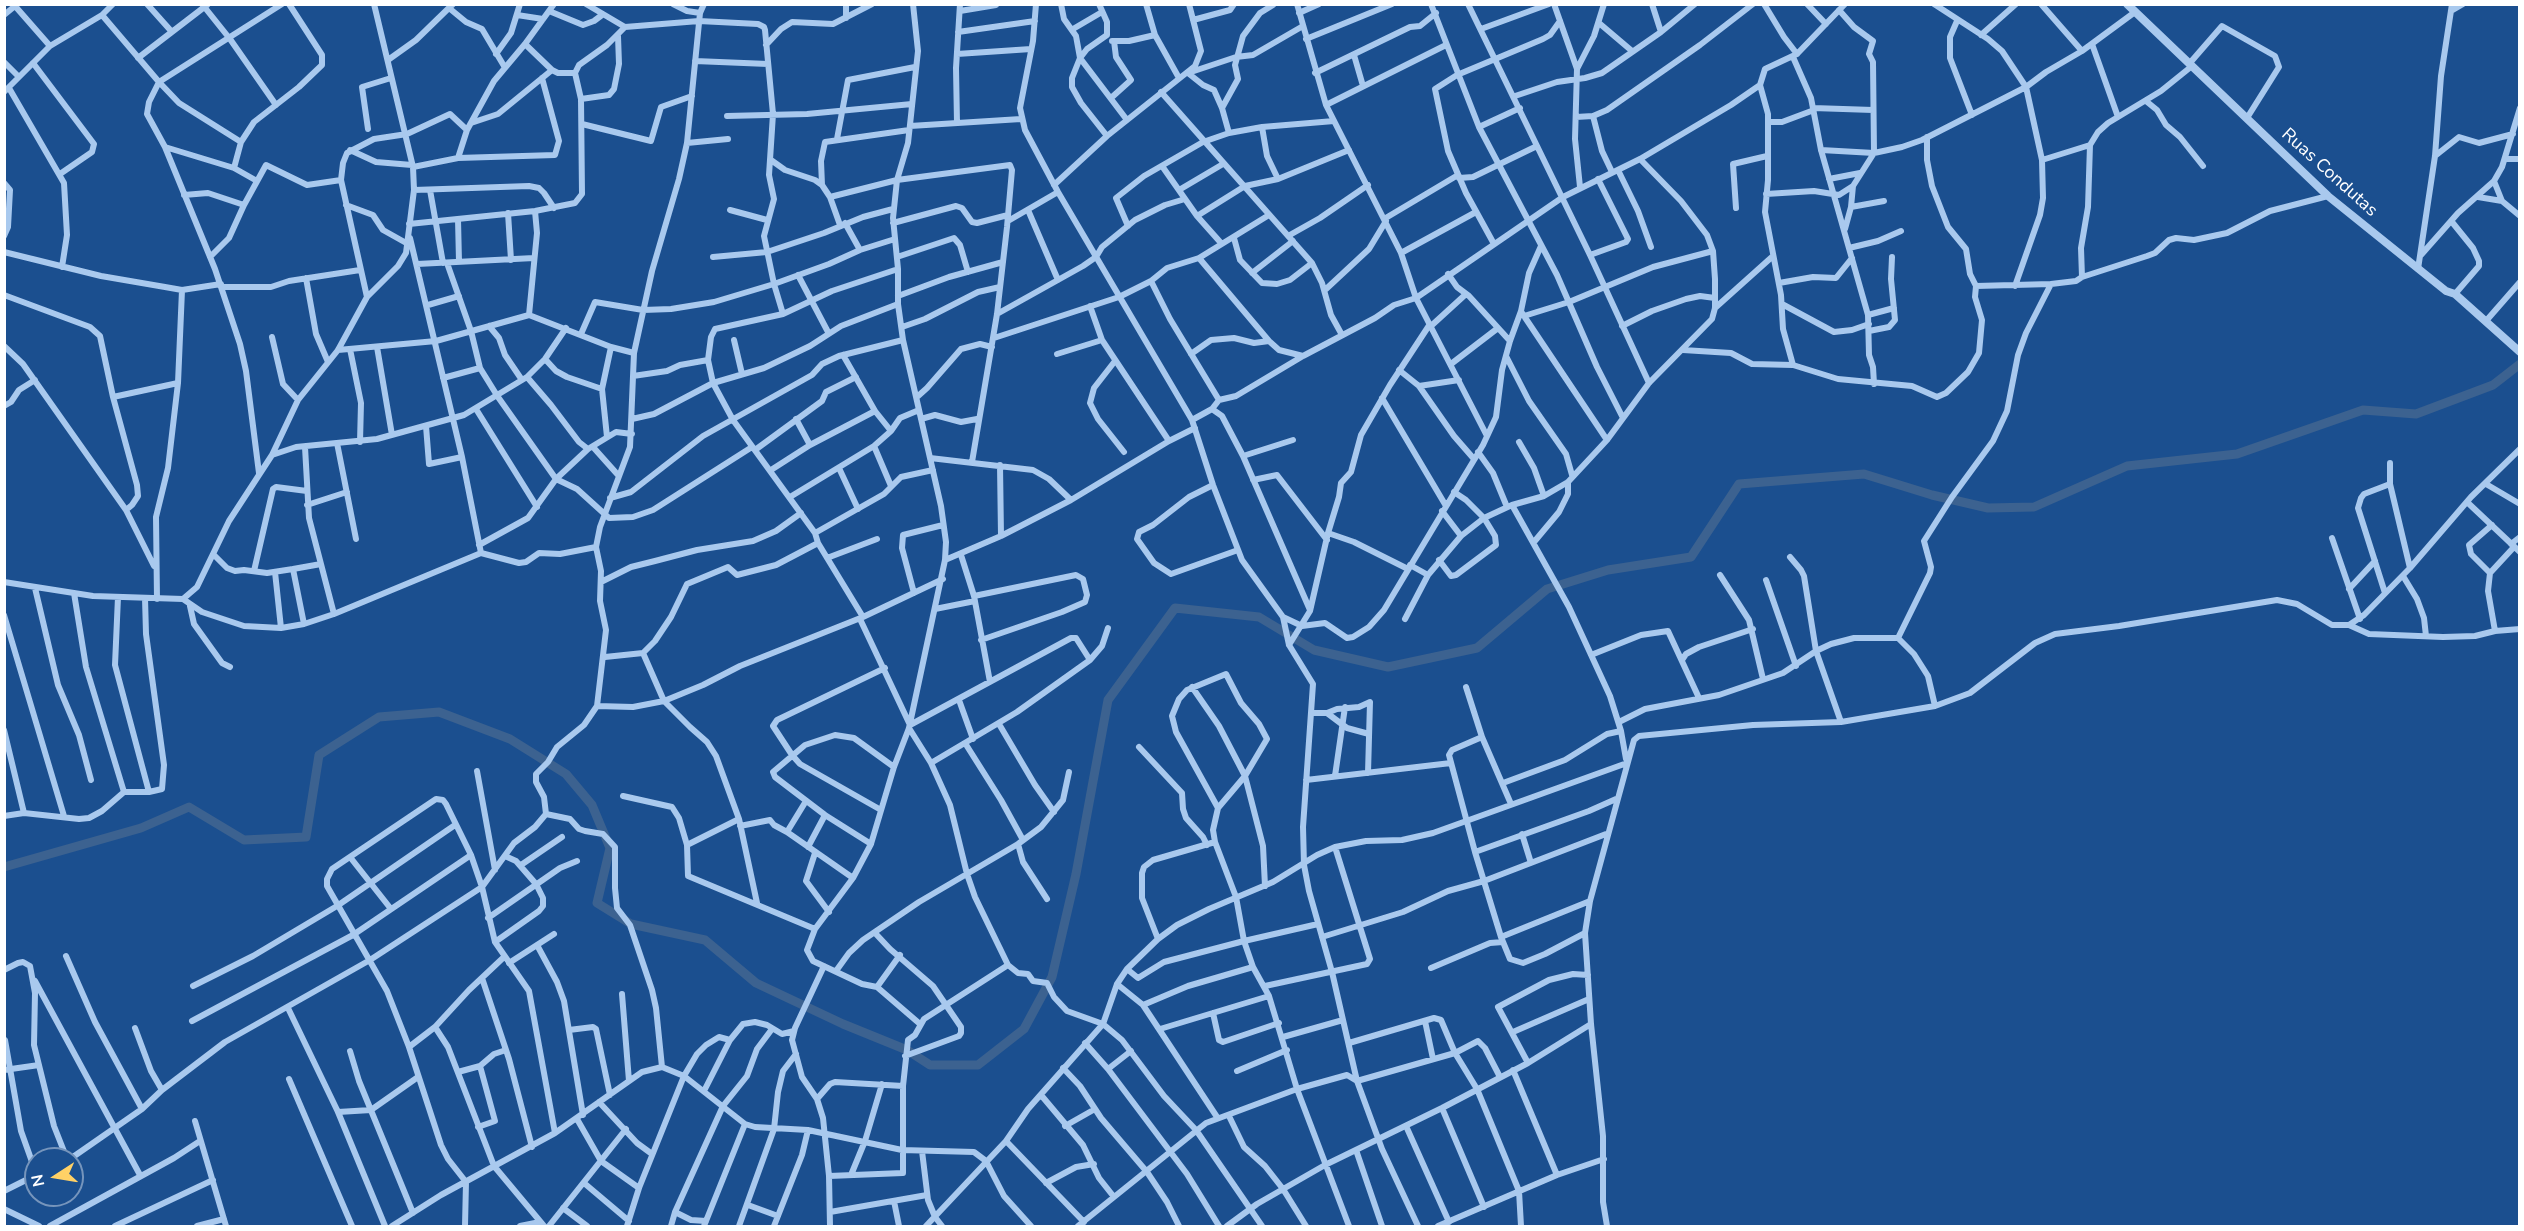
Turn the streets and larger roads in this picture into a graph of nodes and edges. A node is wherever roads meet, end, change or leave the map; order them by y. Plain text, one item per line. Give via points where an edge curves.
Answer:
1 (113, 4) edge
2 (147, 4) edge
3 (282, 4) edge
4 (289, 4) edge
5 (520, 4) edge
6 (554, 4) edge
7 (586, 4) edge
8 (673, 4) edge
9 (704, 4) edge
10 (846, 4) edge
11 (872, 4) edge
12 (914, 4) edge
13 (1036, 4) edge
14 (1061, 4) edge
15 (1099, 4) edge
16 (1146, 4) edge
17 (1189, 4) edge
18 (1234, 4) edge
19 (1297, 4) edge
20 (1319, 4) edge
21 (1392, 4) edge
22 (1431, 4) edge
23 (1468, 4) edge
24 (1549, 4) edge
25 (1554, 4) edge
26 (1604, 4) edge
27 (1652, 4) edge
28 (1695, 4) edge
29 (1753, 4) edge
30 (1764, 4) edge
31 (1807, 4) edge
32 (1845, 4) edge
33 (1934, 4) edge
34 (2041, 4) edge
35 (2127, 4) edge
36 (2463, 4) edge
37 (15, 5) edge
38 (204, 5) edge
39 (376, 5) edge
40 (996, 5) edge
41 (1273, 5) edge
42 (2014, 5) edge
43 (451, 6) edge
44 (960, 8) edge
45 (2451, 8) edge
46 (1839, 10) junction
47 (549, 11) junction
48 (1102, 12) junction
49 (2135, 12) junction
50 (700, 13) junction
51 (1299, 13) junction
52 (1436, 13) junction
53 (4, 15) edge
54 (102, 15) junction
55 (517, 15) junction
56 (602, 15) junction
57 (846, 18) junction
58 (543, 20) junction
59 (1193, 20) junction
60 (699, 21) junction
61 (1035, 21) junction
62 (1560, 21) junction
63 (1957, 21) junction
64 (1599, 23) junction
65 (1826, 24) junction
66 (1303, 26) junction
67 (625, 27) junction
68 (1072, 29) junction
69 (1480, 29) junction
70 (172, 32) junction
71 (958, 32) junction
72 (1661, 32) junction
73 (1155, 35) junction
74 (1550, 35) junction
75 (1566, 35) junction
76 (1981, 35) junction
77 (618, 36) junction
78 (230, 39) junction
79 (1104, 39) junction
80 (1306, 39) junction
81 (1114, 41) junction
82 (525, 44) junction
83 (2092, 44) junction
84 (766, 45) junction
85 (1446, 45) junction
86 (50, 46) junction
87 (1031, 49) junction
88 (1632, 51) junction
89 (2082, 51) junction
90 (496, 54) junction
91 (957, 54) junction
92 (1354, 55) junction
93 (1795, 56) junction
94 (1236, 57) junction
95 (138, 58) junction
96 (1080, 58) junction
97 (1495, 59) junction
98 (388, 60) junction
99 (695, 61) junction
100 (4, 62) edge
101 (33, 63) junction
102 (768, 64) junction
103 (2191, 65) junction
104 (504, 66) junction
105 (915, 67) junction
106 (1577, 69) junction
107 (552, 70) junction
108 (1188, 73) junction
109 (1315, 73) junction
110 (575, 74) junction
111 (1457, 75) junction
112 (19, 77) junction
113 (391, 78) junction
114 (542, 78) junction
115 (1179, 78) junction
116 (1577, 78) junction
117 (159, 82) junction
118 (1760, 85) junction
119 (1363, 86) junction
120 (2026, 87) junction
121 (7, 90) edge
122 (1161, 93) junction
123 (692, 96) junction
124 (1515, 96) junction
125 (1111, 98) junction
126 (581, 99) junction
127 (2146, 101) junction
128 (912, 104) junction
129 (276, 105) junction
130 (1326, 105) junction
131 (1222, 108) junction
132 (1520, 108) junction
133 (2520, 108) edge
134 (1813, 109) junction
135 (844, 110) junction
136 (1873, 110) junction
137 (773, 114) junction
138 (1972, 115) junction
139 (728, 116) dead end
140 (1593, 116) junction
141 (1576, 117) junction
142 (2118, 117) junction
143 (2247, 118) junction
144 (1021, 119) junction
145 (1127, 120) junction
146 (1334, 122) junction
147 (471, 123) junction
148 (957, 123) junction
149 (1768, 123) junction
150 (582, 124) junction
151 (1479, 127) junction
152 (910, 128) junction
153 (1262, 128) junction
154 (368, 129) dead end
155 (467, 130) junction
156 (1229, 133) junction
157 (407, 134) junction
158 (2512, 134) junction
159 (1107, 136) junction
160 (1927, 137) junction
161 (728, 139) dead end
162 (837, 139) junction
163 (241, 142) junction
164 (1203, 142) junction
165 (687, 143) junction
166 (2091, 145) junction
167 (165, 147) junction
168 (1537, 147) junction
169 (350, 150) junction
170 (1349, 150) junction
171 (1821, 150) junction
172 (1874, 153) junction
173 (1767, 156) junction
174 (2435, 156) junction
175 (458, 158) junction
176 (1640, 159) junction
177 (2505, 159) junction
178 (2520, 159) edge
179 (771, 160) junction
180 (2042, 160) junction
181 (1223, 164) junction
182 (1497, 164) junction
183 (413, 166) junction
184 (1162, 166) junction
185 (2203, 166) dead end
186 (234, 168) junction
187 (1615, 171) junction
188 (1860, 173) junction
189 (60, 174) junction
190 (1459, 176) junction
191 (1278, 179) junction
192 (1598, 179) junction
193 (1829, 179) junction
194 (341, 180) junction
195 (897, 180) junction
196 (257, 181) junction
197 (2494, 181) junction
198 (4, 183) edge
199 (1054, 184) junction
200 (822, 185) junction
201 (1368, 185) junction
202 (1245, 186) junction
203 (1853, 186) junction
204 (1580, 188) junction
205 (414, 190) junction
206 (430, 190) junction
207 (1179, 190) junction
208 (1058, 192) junction
209 (1829, 192) junction
210 (1766, 194) junction
211 (184, 195) junction
212 (2328, 196) junction
213 (2478, 196) junction
214 (830, 197) junction
215 (1563, 197) junction
216 (1185, 199) junction
217 (1884, 201) dead end
218 (2502, 201) junction
219 (244, 205) junction
220 (345, 205) junction
221 (1851, 207) junction
222 (554, 208) junction
223 (1736, 208) dead end
224 (893, 209) junction
225 (730, 210) dead end
226 (1028, 210) junction
227 (536, 211) junction
228 (1476, 212) junction
229 (508, 213) junction
230 (1269, 215) junction
231 (1197, 216) junction
232 (2520, 216) edge
233 (1008, 218) junction
234 (458, 219) junction
235 (767, 220) junction
236 (1385, 220) junction
237 (436, 222) junction
238 (1527, 222) junction
239 (2452, 222) junction
240 (409, 224) junction
241 (842, 224) junction
242 (893, 224) junction
243 (1128, 226) junction
244 (1845, 230) junction
245 (1901, 231) dead end
246 (410, 235) junction
247 (4, 236) edge
248 (1234, 238) junction
249 (1291, 238) junction
250 (895, 239) junction
251 (1221, 243) junction
252 (408, 244) junction
253 (1494, 244) junction
254 (1541, 246) junction
255 (1651, 247) dead end
256 (1849, 248) junction
257 (860, 249) junction
258 (1713, 251) junction
259 (4, 252) edge
260 (767, 252) junction
261 (1401, 253) junction
262 (1590, 255) junction
263 (2421, 255) junction
264 (1773, 256) junction
265 (210, 257) junction
266 (713, 257) dead end
267 (897, 257) junction
268 (1096, 257) junction
269 (1892, 257) dead end
270 (534, 258) junction
271 (1199, 258) junction
272 (1852, 258) junction
273 (511, 260) junction
274 (459, 262) junction
275 (1003, 262) junction
276 (445, 263) junction
277 (1312, 263) junction
278 (417, 264) junction
279 (62, 267) junction
280 (898, 269) junction
281 (2418, 269) junction
282 (360, 270) junction
283 (968, 272) junction
284 (1252, 273) junction
285 (1448, 274) junction
286 (798, 275) junction
287 (2082, 277) junction
288 (306, 278) junction
289 (1058, 280) junction
290 (1151, 281) junction
291 (2520, 282) edge
292 (1779, 283) junction
293 (774, 284) junction
294 (2051, 284) junction
295 (221, 285) junction
296 (1976, 286) junction
297 (2015, 286) junction
298 (1000, 287) junction
299 (1604, 288) junction
300 (182, 290) junction
301 (1325, 290) junction
302 (1466, 294) junction
303 (2455, 294) junction
304 (4, 295) edge
305 (459, 296) junction
306 (898, 296) junction
307 (367, 297) junction
308 (1119, 297) junction
309 (1416, 298) junction
310 (1715, 298) junction
311 (812, 301) junction
312 (1569, 302) junction
313 (898, 304) junction
314 (1782, 304) junction
315 (428, 305) junction
316 (1090, 306) junction
317 (1715, 308) junction
318 (1894, 308) junction
319 (643, 310) junction
320 (783, 314) junction
321 (997, 314) junction
322 (1522, 314) junction
323 (529, 315) junction
324 (1868, 315) junction
325 (2486, 321) junction
326 (1430, 325) junction
327 (489, 326) junction
328 (1622, 326) junction
329 (902, 327) junction
330 (566, 328) junction
331 (1498, 328) junction
332 (1869, 328) junction
333 (471, 330) junction
334 (828, 332) junction
335 (581, 334) junction
336 (1342, 335) junction
337 (272, 337) dead end
338 (994, 338) junction
339 (734, 340) dead end
340 (903, 340) junction
341 (1102, 340) junction
342 (436, 341) junction
343 (1269, 341) junction
344 (1510, 341) junction
345 (4, 346) edge
346 (377, 347) junction
347 (611, 347) junction
348 (992, 347) junction
349 (350, 349) junction
350 (338, 350) junction
351 (1683, 350) junction
352 (2518, 351) edge
353 (634, 353) junction
354 (1057, 354) dead end
355 (1191, 354) junction
356 (843, 355) junction
357 (1303, 356) junction
358 (1506, 356) junction
359 (544, 359) junction
360 (708, 360) junction
361 (1115, 361) junction
362 (328, 362) junction
363 (1451, 363) junction
364 (1793, 365) junction
365 (480, 368) junction
366 (1400, 370) junction
367 (742, 374) junction
368 (633, 376) junction
369 (856, 377) junction
370 (442, 378) junction
371 (525, 379) junction
372 (35, 380) junction
373 (1459, 380) junction
374 (178, 383) junction
375 (713, 383) junction
376 (1649, 383) junction
377 (1874, 384) junction
378 (1419, 386) junction
379 (602, 389) junction
380 (113, 397) junction
381 (498, 397) junction
382 (917, 397) junction
383 (1382, 398) junction
384 (297, 400) junction
385 (1220, 400) junction
386 (4, 406) edge
387 (1212, 409) junction
388 (476, 410) junction
389 (919, 410) junction
390 (875, 411) junction
391 (1623, 418) junction
392 (632, 419) junction
393 (796, 419) junction
394 (921, 419) junction
395 (977, 419) junction
396 (454, 420) junction
397 (733, 420) junction
398 (1192, 420) junction
399 (426, 426) junction
400 (1195, 428) junction
401 (891, 431) junction
402 (632, 434) junction
403 (392, 435) junction
404 (1487, 436) junction
405 (607, 437) junction
406 (1293, 440) dead end
407 (1607, 440) junction
408 (1169, 441) junction
409 (360, 442) junction
410 (579, 442) junction
411 (1519, 442) dead end
412 (337, 443) junction
413 (810, 446) junction
414 (874, 446) junction
415 (305, 447) junction
416 (590, 448) junction
417 (754, 449) junction
418 (2520, 449) edge
419 (1124, 452) dead end
420 (1478, 452) junction
421 (272, 455) junction
422 (1243, 456) junction
423 (462, 457) junction
424 (580, 457) junction
425 (930, 458) junction
426 (1474, 459) junction
427 (972, 462) junction
428 (2390, 463) dead end
429 (1000, 465) junction
430 (839, 468) junction
431 (771, 470) junction
432 (933, 470) junction
433 (259, 474) junction
434 (618, 475) junction
435 (1572, 476) junction
436 (556, 479) junction
437 (1253, 480) junction
438 (1568, 482) junction
439 (2390, 484) junction
440 (2486, 484) junction
441 (1213, 485) junction
442 (891, 486) junction
443 (307, 491) junction
444 (347, 492) junction
445 (1454, 492) junction
446 (1544, 496) junction
447 (790, 497) junction
448 (610, 498) junction
449 (1071, 500) junction
450 (2467, 502) junction
451 (2520, 504) edge
452 (307, 505) junction
453 (1509, 506) junction
454 (537, 507) junction
455 (1444, 508) junction
456 (858, 509) junction
457 (126, 510) junction
458 (801, 513) junction
459 (604, 514) junction
460 (1484, 518) junction
461 (943, 525) junction
462 (2492, 525) junction
463 (815, 533) junction
464 (1001, 536) junction
465 (1327, 536) junction
466 (1461, 536) junction
467 (2520, 537) edge
468 (2332, 538) dead end
469 (356, 539) dead end
470 (878, 539) dead end
471 (1534, 542) junction
472 (818, 543) junction
473 (479, 545) junction
474 (2513, 545) junction
475 (596, 547) junction
476 (1238, 550) junction
477 (2520, 552) edge
478 (481, 553) junction
479 (214, 555) junction
480 (961, 555) junction
481 (1790, 557) dead end
482 (827, 558) junction
483 (945, 560) junction
484 (1439, 560) junction
485 (2375, 561) junction
486 (321, 564) junction
487 (1409, 567) junction
488 (155, 568) junction
489 (2410, 568) junction
490 (293, 569) junction
491 (254, 571) junction
492 (274, 572) junction
493 (2490, 573) junction
494 (1428, 575) junction
495 (1720, 575) dead end
496 (2403, 576) junction
497 (943, 579) junction
498 (1766, 580) dead end
499 (4, 582) edge
500 (601, 582) junction
501 (35, 588) junction
502 (2349, 589) junction
503 (2385, 592) junction
504 (74, 593) junction
505 (914, 593) junction
506 (118, 597) junction
507 (145, 598) junction
508 (157, 598) junction
509 (975, 598) junction
510 (183, 599) junction
511 (190, 606) junction
512 (935, 609) junction
513 (1310, 611) junction
514 (334, 614) junction
515 (4, 615) edge
516 (1283, 617) junction
517 (861, 618) junction
518 (1405, 619) dead end
519 (2360, 619) junction
520 (1749, 620) junction
521 (304, 624) junction
522 (2349, 625) junction
523 (1302, 626) junction
524 (281, 628) junction
525 (1108, 628) dead end
526 (1753, 629) junction
527 (2520, 629) edge
528 (1744, 630) junction
529 (2495, 631) junction
530 (2426, 636) junction
531 (1898, 638) junction
532 (981, 640) junction
533 (1289, 645) junction
534 (1816, 651) junction
535 (643, 653) junction
536 (1591, 655) junction
537 (605, 657) junction
538 (1684, 657) junction
539 (1090, 660) junction
540 (1796, 666) junction
541 (230, 667) dead end
542 (885, 668) junction
543 (1763, 679) junction
544 (990, 682) junction
545 (1192, 687) junction
546 (1466, 687) dead end
547 (1699, 698) junction
548 (959, 700) junction
549 (664, 701) junction
550 (597, 706) junction
551 (1935, 706) junction
552 (1344, 707) junction
553 (1312, 713) junction
554 (1327, 713) junction
555 (1618, 722) junction
556 (1841, 722) junction
557 (999, 724) junction
558 (1341, 724) junction
559 (910, 726) junction
560 (4, 730) edge
561 (1621, 731) junction
562 (1369, 734) junction
563 (1482, 737) junction
564 (973, 739) junction
565 (965, 743) junction
566 (1138, 747) dead end
567 (792, 755) junction
568 (931, 762) junction
569 (1451, 763) junction
570 (1627, 763) junction
571 (894, 767) junction
572 (477, 771) dead end
573 (1069, 772) dead end
574 (1368, 773) junction
575 (1245, 776) junction
576 (1335, 776) junction
577 (91, 780) dead end
578 (1306, 780) junction
579 (1503, 783) junction
580 (124, 792) junction
581 (149, 792) junction
582 (623, 796) dead end
583 (1616, 799) junction
584 (806, 801) junction
585 (1510, 804) junction
586 (1218, 808) junction
587 (881, 810) junction
588 (1054, 812) junction
589 (24, 813) junction
590 (546, 813) junction
591 (825, 815) junction
592 (4, 816) edge
593 (64, 816) junction
594 (739, 819) junction
595 (1466, 822) junction
596 (455, 825) junction
597 (741, 826) junction
598 (787, 832) junction
599 (1522, 834) junction
600 (1606, 834) junction
601 (562, 837) dead end
602 (1021, 842) junction
603 (1215, 842) junction
604 (871, 844) junction
605 (687, 845) junction
606 (1207, 845) junction
607 (808, 847) junction
608 (1335, 847) junction
609 (1474, 852) junction
610 (815, 853) junction
611 (471, 855) junction
612 (505, 856) junction
613 (350, 857) junction
614 (577, 861) dead end
615 (1531, 863) junction
616 (521, 865) junction
617 (1304, 865) junction
618 (495, 870) junction
619 (967, 874) junction
620 (854, 878) junction
621 (1484, 880) junction
622 (371, 881) junction
623 (536, 884) junction
624 (1265, 886) junction
625 (482, 887) junction
626 (1236, 897) junction
627 (1047, 899) dead end
628 (1590, 901) junction
629 (757, 903) junction
630 (337, 906) junction
631 (391, 909) junction
632 (829, 912) junction
633 (488, 918) junction
634 (1318, 924) junction
635 (1359, 925) junction
636 (1498, 926) junction
637 (815, 929) junction
638 (875, 933) junction
639 (1585, 933) junction
640 (554, 934) dead end
641 (353, 935) junction
642 (1322, 937) junction
643 (1158, 939) junction
644 (1244, 940) junction
645 (1502, 940) junction
646 (495, 942) junction
647 (1490, 943) junction
648 (537, 945) junction
649 (900, 955) junction
650 (66, 956) dead end
651 (504, 957) junction
652 (370, 960) junction
653 (509, 963) junction
654 (1008, 965) junction
655 (824, 966) junction
656 (1253, 967) junction
657 (1431, 968) dead end
658 (1127, 969) junction
659 (4, 970) edge
660 (836, 971) junction
661 (1332, 972) junction
662 (1588, 975) junction
663 (33, 978) junction
664 (482, 978) junction
665 (1117, 984) junction
666 (193, 986) dead end
667 (877, 987) junction
668 (1265, 987) junction
669 (622, 994) dead end
670 (1269, 996) junction
671 (1589, 999) junction
672 (946, 1003) junction
673 (1143, 1005) junction
674 (288, 1008) junction
675 (1213, 1013) junction
676 (1343, 1020) junction
677 (1425, 1021) junction
678 (192, 1022) dead end
679 (1279, 1023) junction
680 (920, 1024) junction
681 (1102, 1024) junction
682 (1591, 1024) junction
683 (435, 1027) junction
684 (135, 1028) dead end
685 (772, 1029) junction
686 (1160, 1029) junction
687 (569, 1030) junction
688 (794, 1031) junction
689 (1513, 1032) junction
690 (1283, 1037) junction
691 (5, 1040) edge
692 (730, 1040) junction
693 (1085, 1043) junction
694 (1349, 1043) junction
695 (408, 1047) junction
696 (506, 1050) junction
697 (1287, 1050) junction
698 (350, 1051) dead end
699 (1131, 1051) junction
700 (1455, 1053) junction
701 (796, 1054) junction
702 (905, 1056) junction
703 (1432, 1059) junction
704 (1352, 1063) junction
705 (1528, 1063) junction
706 (39, 1065) junction
707 (480, 1066) junction
708 (662, 1067) junction
709 (1063, 1068) junction
710 (1108, 1069) junction
711 (7, 1070) edge
712 (1513, 1070) junction
713 (1237, 1071) dead end
714 (458, 1072) junction
715 (1347, 1075) junction
716 (684, 1076) junction
717 (418, 1077) junction
718 (1500, 1077) junction
719 (289, 1079) dead end
720 (629, 1081) junction
721 (1357, 1081) junction
722 (882, 1084) junction
723 (903, 1086) junction
724 (1297, 1089) junction
725 (1477, 1089) junction
726 (162, 1090) junction
727 (704, 1091) junction
728 (610, 1095) junction
729 (1041, 1095) junction
730 (817, 1099) junction
731 (599, 1102) junction
732 (723, 1106) junction
733 (1442, 1108) junction
734 (142, 1109) junction
735 (1095, 1109) junction
736 (371, 1110) junction
737 (338, 1112) junction
738 (1229, 1116) junction
739 (580, 1117) junction
740 (1217, 1117) junction
741 (195, 1121) dead end
742 (745, 1124) junction
743 (1065, 1126) junction
744 (1406, 1126) junction
745 (478, 1127) junction
746 (115, 1129) junction
747 (626, 1129) junction
748 (774, 1129) junction
749 (808, 1130) junction
750 (1196, 1130) junction
751 (826, 1132) junction
752 (555, 1133) junction
753 (1379, 1140) junction
754 (200, 1141) junction
755 (865, 1141) junction
756 (1006, 1141) junction
757 (27, 1147) edge
758 (63, 1147) edge
759 (532, 1147) junction
760 (84, 1149) edge
761 (902, 1149) junction
762 (1356, 1150) junction
763 (922, 1151) junction
764 (1169, 1151) junction
765 (652, 1154) junction
766 (1604, 1159) junction
767 (601, 1161) junction
768 (986, 1161) junction
769 (1094, 1164) junction
770 (1325, 1165) junction
771 (494, 1166) junction
772 (1147, 1172) junction
773 (140, 1175) junction
774 (851, 1175) junction
775 (1557, 1175) junction
776 (829, 1176) junction
777 (24, 1179) edge
778 (213, 1180) junction
779 (466, 1182) junction
780 (584, 1183) junction
781 (1046, 1183) junction
782 (5, 1188) edge
783 (639, 1188) junction
784 (1283, 1189) junction
785 (1519, 1191) junction
786 (927, 1195) junction
787 (1114, 1197) junction
788 (894, 1201) junction
789 (748, 1205) junction
790 (1484, 1207) junction
791 (563, 1208) junction
792 (4, 1209) edge
793 (1251, 1209) junction
794 (675, 1212) junction
795 (830, 1212) junction
796 (413, 1213) junction
797 (778, 1216) junction
798 (935, 1217) junction
799 (1084, 1222) junction
800 (1449, 1222) junction
801 (225, 1223) edge
802 (542, 1224) edge
803 (628, 1224) edge
804 (705, 1224) edge
805 (39, 1227) edge
806 (50, 1227) edge
807 (115, 1227) edge
808 (197, 1227) edge
809 (352, 1227) edge
810 (385, 1227) edge
811 (392, 1227) edge
812 (465, 1227) edge
813 (520, 1227) edge
814 (549, 1227) edge
815 (587, 1227) edge
816 (670, 1227) edge
817 (739, 1227) edge
818 (774, 1227) edge
819 (830, 1227) edge
820 (899, 1227) edge
821 (926, 1227) edge
822 (942, 1227) edge
823 (1031, 1227) edge
824 (1078, 1227) edge
825 (1179, 1227) edge
826 (1219, 1227) edge
827 (1227, 1227) edge
828 (1262, 1227) edge
829 (1306, 1227) edge
830 (1349, 1227) edge
831 (1382, 1227) edge
832 (1418, 1227) edge
833 (1438, 1227) edge
834 (1521, 1227) edge
835 (1606, 1227) edge

1 - 54 street
2 - 70 street
3 - 78 street
4 - 129 street via 323,61 319,70
5 - 55 street
6 - 47 street
7 - 56 street
8 - 50 street
9 - 50 street
10 - 57 street
11 - 57 street
12 - 105 street via 918,40
13 - 61 street
14 - 68 street via 1064,19
15 - 48 street
16 - 73 street
17 - 59 street
18 - 59 street via 1230,10
19 - 51 street
20 - 51 street
21 - 80 street
22 - 52 street
23 - 69 street
24 - 69 street
25 - 62 street
26 - 64 street
27 - 72 street
28 - 72 street
29 - 140 street via 1700,45
30 - 93 street
31 - 65 street
32 - 46 street
33 - 63 street
34 - 89 street
35 - 49 street, Ruas Condutas
36 - 45 street
37 - 53 street
37 - 86 street
38 - 70 street
38 - 78 street
39 - 98 street
40 - 44 street
41 - 94 street via 1260,13 1246,31
42 - 76 street
43 - 90 street via 469,24 479,27
43 - 98 street via 416,40
44 - 71 street
45 - 174 street
46 - 65 street
46 - 136 street via 1873,41 1869,54 1873,62
47 - 56 street via 583,25
47 - 58 street
48 - 68 street
48 - 79 street via 1108,30
49 - 83 street
49 - 103 street, Ruas Condutas
50 - 60 street
51 - 66 street
52 - 85 street
52 - 92 street via 1420,26
54 - 86 street
54 - 95 street
55 - 58 street
55 - 90 street via 511,33
56 - 67 street
57 - 84 street via 825,25 792,22
58 - 82 street
59 - 108 street via 1201,51 1198,62
60 - 67 street
60 - 84 street via 761,25
60 - 99 street
61 - 71 street
61 - 87 street
62 - 74 street
62 - 75 street
63 - 76 street
63 - 138 street via 1950,37 1950,58
64 - 88 street
64 - 106 street
65 - 93 street
66 - 80 street
66 - 94 street via 1257,53
67 - 77 street
68 - 96 street
69 - 97 street
70 - 95 street
71 - 91 street
72 - 88 street
73 - 81 street
73 - 115 street
74 - 75 street
74 - 97 street
75 - 106 street
76 - 120 street via 2002,51
77 - 110 street via 579,65
77 - 126 street via 620,64 614,89 609,95
78 - 117 street
78 - 129 street
79 - 81 street
79 - 96 street
80 - 109 street
81 - 125 street via 1119,63 1131,80
82 - 104 street
82 - 107 street
83 - 89 street
83 - 142 street
84 - 102 street
85 - 111 street
85 - 119 street
86 - 101 street
87 - 91 street
87 - 144 street via 1022,87
88 - 116 street via 1602,73
89 - 120 street
90 - 104 street
91 - 148 street
92 - 109 street
92 - 119 street
93 - 118 street via 1765,69
93 - 134 street
94 - 108 street
94 - 131 street via 1238,79
95 - 117 street
96 - 125 street
96 - 159 street via 1072,87
97 - 111 street
97 - 124 street
98 - 113 street
99 - 102 street
99 - 123 street
100 - 112 street
101 - 112 street
101 - 189 street via 94,144 92,152
102 - 137 street
103 - 127 street
103 - 143 street, Ruas Condutas
103 - 143 street via 2221,26 2275,56 2279,67
104 - 147 street
105 - 128 street
105 - 135 street via 848,80
106 - 116 street
107 - 110 street
107 - 114 street
108 - 115 street
108 - 131 street via 1214,90
109 - 130 street
110 - 126 street
111 - 151 street
111 - 190 street via 1437,86 1435,92 1448,151
112 - 121 street
113 - 154 street via 362,87
113 - 157 street
114 - 147 street via 498,114
114 - 175 street via 559,141 555,155
115 - 122 street
116 - 124 street
116 - 141 street
117 - 163 street via 179,104
117 - 167 street via 148,102 147,114
118 - 149 street
118 - 176 street
119 - 130 street
120 - 138 street
120 - 180 street
121 - 189 street
122 - 145 street
122 - 164 street
123 - 150 street via 661,107 651,141
123 - 165 street
124 - 132 street
125 - 145 street
126 - 150 street
127 - 142 street
127 - 185 street
128 - 135 street
128 - 152 street
129 - 163 street via 254,122
130 - 146 street
131 - 156 street
132 - 151 street
132 - 168 street
133 - 158 street
134 - 136 street
134 - 149 street via 1782,122
134 - 171 street
135 - 137 street
135 - 162 street
136 - 172 street
137 - 139 street
137 - 179 street
138 - 160 street
140 - 141 street
140 - 187 street via 1602,151
141 - 204 street
142 - 166 street via 2101,129
143 - 212 street, Ruas Condutas
144 - 148 street
144 - 199 street
145 - 159 street
146 - 153 street
146 - 170 street
147 - 155 street
148 - 152 street
149 - 173 street
150 - 222 street via 582,194 575,203
151 - 182 street
152 - 162 street
152 - 195 street
153 - 156 street
153 - 191 street via 1267,156
155 - 157 street via 450,114
155 - 175 street
156 - 164 street
157 - 169 street via 382,136
157 - 183 street
158 - 174 street via 2479,143 2459,137
158 - 177 street
159 - 199 street
160 - 172 street
160 - 296 street via 1932,186 1948,227 1966,249
161 - 165 street
162 - 200 street via 823,144
163 - 186 street
164 - 181 street
164 - 184 street
165 - 319 street
166 - 180 street
166 - 287 street
167 - 186 street
167 - 211 street
168 - 182 street
168 - 215 street
169 - 183 street via 376,162
169 - 194 street
170 - 191 street
170 - 201 street
171 - 172 street
171 - 193 street
172 - 188 street
173 - 210 street
173 - 223 street via 1733,164
174 - 263 street
175 - 183 street
176 - 187 street
176 - 258 street via 1702,227
177 - 178 street
177 - 197 street
179 - 200 street
179 - 235 street via 774,199
180 - 297 street via 2044,189 2040,216
181 - 202 street
181 - 207 street
182 - 190 street via 1473,177
182 - 238 street
183 - 205 street
184 - 207 street
184 - 243 street via 1116,198
186 - 196 street
187 - 192 street
187 - 255 street via 1638,211
188 - 193 street
188 - 203 street
189 - 279 street via 66,193 67,226
190 - 228 street
190 - 236 street
191 - 202 street
192 - 204 street
192 - 262 street via 1628,239
193 - 209 street
194 - 196 street via 307,184 266,165
194 - 220 street
195 - 214 street
195 - 224 street
195 - 233 street via 1008,164 1012,170
196 - 219 street
197 - 213 street
197 - 218 street
198 - 247 street via 10,190
199 - 208 street
200 - 214 street
201 - 236 street
201 - 249 street
202 - 230 street
202 - 231 street
203 - 209 street via 1842,194
203 - 221 street
204 - 215 street
205 - 206 street
205 - 240 street
206 - 222 street via 529,186 539,188
206 - 237 street
207 - 216 street
208 - 226 street
208 - 268 street
209 - 210 street
209 - 244 street
210 - 264 street via 1765,212
211 - 219 street via 208,194
211 - 265 street
212 - 281 street, Ruas Condutas
212 - 287 street via 2270,211 2227,233 2169,240 2147,256
213 - 218 street
213 - 239 street
214 - 241 street
215 - 238 street
215 - 262 street
216 - 231 street
216 - 243 street
217 - 221 street
218 - 232 street
219 - 265 street via 229,238
220 - 252 street via 373,214 383,230
220 - 282 street
221 - 244 street
222 - 227 street
224 - 241 street
224 - 242 street
225 - 235 street
226 - 233 street
226 - 289 street
227 - 229 street
227 - 270 street
228 - 253 street
228 - 261 street
229 - 234 street
229 - 273 street
230 - 248 street
230 - 249 street
231 - 251 street
233 - 242 street via 972,222 956,206
233 - 275 street
234 - 237 street
234 - 274 street
235 - 260 street
236 - 261 street
236 - 301 street via 1369,249
237 - 240 street
237 - 276 street
238 - 253 street
238 - 254 street
239 - 263 street
239 - 303 street via 2479,261
240 - 246 street
241 - 257 street
241 - 260 street
242 - 250 street
243 - 268 street via 1102,247
244 - 256 street
245 - 256 street
246 - 252 street
246 - 278 street
248 - 251 street
248 - 284 street via 1240,260
249 - 277 street
249 - 284 street
250 - 257 street
250 - 267 street
251 - 271 street
252 - 307 street via 398,266
253 - 285 street
254 - 312 street
254 - 322 street via 1527,279
256 - 272 street
257 - 286 street
258 - 299 street via 1653,267
258 - 310 street
259 - 279 street
260 - 266 street
260 - 293 street
261 - 309 street
262 - 299 street
263 - 281 street
264 - 292 street
264 - 317 street
265 - 295 street
267 - 280 street
267 - 283 street via 954,238
268 - 289 street
268 - 308 street
269 - 318 street
270 - 273 street
270 - 323 street
271 - 290 street via 1167,268
271 - 343 street
272 - 292 street via 1836,278 1813,277
272 - 324 street
273 - 274 street
274 - 276 street
275 - 283 street
275 - 298 street
276 - 278 street
276 - 305 street
277 - 284 street via 1290,280 1277,284 1262,283
277 - 301 street
278 - 315 street
279 - 300 street
280 - 306 street
280 - 311 street
281 - 303 street, Ruas Condutas
282 - 288 street
282 - 307 street
283 - 306 street
285 - 302 street
285 - 309 street
286 - 293 street
286 - 311 street
287 - 294 street
288 - 295 street via 271,287
288 - 362 street via 316,334
289 - 321 street
290 - 308 street
290 - 355 street
291 - 325 street
292 - 314 street
293 - 319 street via 714,302
293 - 320 street
294 - 297 street
294 - 531 street via 2025,333 2007,411 1993,441 1924,541 1930,573
295 - 300 street
295 - 433 street via 246,371
296 - 297 street
296 - 377 street via 1982,320 1981,346 1964,377 1937,397 1912,386
298 - 321 street
298 - 329 street via 978,292
299 - 312 street
299 - 328 street
300 - 374 street
301 - 336 street via 1331,315
302 - 326 street
302 - 331 street
303 - 325 street, Ruas Condutas
304 - 380 street via 96,330
305 - 315 street
305 - 333 street
306 - 313 street
307 - 350 street
308 - 316 street
308 - 398 street
309 - 326 street
309 - 336 street via 1394,305
310 - 317 street
310 - 328 street via 1686,299
311 - 320 street
311 - 334 street
312 - 322 street
312 - 391 street
313 - 329 street
313 - 334 street
314 - 332 street via 1834,332
314 - 364 street via 1783,329
315 - 342 street
316 - 338 street
316 - 341 street
317 - 351 street via 1709,324
318 - 324 street
318 - 332 street via 1892,326
319 - 335 street via 595,302
319 - 353 street
320 - 360 street via 715,329
321 - 338 street
322 - 344 street
322 - 407 street
323 - 327 street
323 - 330 street
324 - 332 street
325 - 352 street, Ruas Condutas
326 - 363 street
326 - 366 street
327 - 333 street
327 - 371 street via 505,355
328 - 376 street
329 - 340 street
330 - 335 street
330 - 359 street
331 - 344 street
331 - 363 street
332 - 377 street
333 - 342 street
333 - 365 street
334 - 367 street via 810,346
335 - 347 street
336 - 357 street
337 - 384 street via 283,384
338 - 348 street
339 - 367 street
340 - 356 street
340 - 382 street
341 - 354 street
341 - 361 street
342 - 346 street
342 - 370 street
343 - 355 street via 1211,340
343 - 357 street via 1279,350
344 - 358 street
345 - 372 street
346 - 349 street
346 - 403 street
347 - 353 street
347 - 379 street
348 - 382 street via 980,344 961,349
348 - 395 street
349 - 350 street
349 - 409 street via 361,403
350 - 362 street
351 - 364 street via 1731,353 1752,364
351 - 376 street
353 - 368 street
355 - 385 street
356 - 369 street
356 - 397 street
357 - 385 street via 1236,396
358 - 404 street via 1496,417
358 - 435 street via 1529,401 1566,454
359 - 371 street
359 - 379 street via 567,377
360 - 368 street
360 - 375 street
361 - 408 street
361 - 419 street via 1094,388 1090,403
362 - 384 street
363 - 373 street
364 - 377 street via 1838,379
365 - 370 street
365 - 381 street
366 - 378 street
366 - 383 street
367 - 375 street
368 - 392 street
369 - 390 street
369 - 393 street via 826,392 822,401
370 - 396 street
371 - 381 street
371 - 410 street
372 - 386 street
372 - 457 street
373 - 378 street
373 - 404 street
374 - 380 street
374 - 488 street via 168,468 156,517
375 - 392 street via 654,414
375 - 397 street
376 - 391 street
378 - 426 street
379 - 405 street
380 - 457 street via 137,485 138,496
381 - 388 street
381 - 436 street
382 - 389 street
383 - 455 street
383 - 465 street via 1361,435 1352,472 1341,483
384 - 421 street
385 - 387 street
387 - 398 street
387 - 422 street via 1222,416
388 - 396 street
388 - 454 street
389 - 394 street
389 - 401 street via 900,418
390 - 401 street
390 - 413 street
391 - 407 street
392 - 402 street
393 - 413 street
393 - 417 street
394 - 395 street via 935,415 961,422
394 - 425 street
395 - 427 street
396 - 399 street
396 - 423 street
397 - 417 street
397 - 448 street via 702,436 631,492
398 - 400 street
399 - 403 street
399 - 423 street via 429,464
400 - 408 street
400 - 441 street
401 - 414 street
402 - 405 street via 616,432
402 - 434 street
403 - 409 street
404 - 420 street
405 - 416 street
406 - 422 street
407 - 435 street
408 - 449 street
409 - 412 street
410 - 416 street
410 - 424 street
411 - 446 street
412 - 415 street
412 - 444 street
413 - 431 street
414 - 430 street
414 - 442 street
415 - 421 street
415 - 443 street
416 - 424 street
416 - 434 street
417 - 431 street
417 - 459 street via 653,510 618,519
418 - 440 street
420 - 426 street
420 - 453 street
421 - 433 street
422 - 437 street
423 - 473 street
424 - 436 street
425 - 427 street
425 - 432 street
426 - 445 street
427 - 429 street
428 - 439 street
429 - 449 street via 1033,470
429 - 464 street
430 - 447 street
430 - 456 street
431 - 447 street
432 - 442 street via 908,474
432 - 461 street
433 - 479 street via 229,521
434 - 448 street
435 - 438 street
436 - 454 street
436 - 459 street via 577,489
437 - 465 street via 1277,475
437 - 513 street
438 - 446 street
438 - 471 street via 1568,494 1559,512
439 - 485 street via 2364,494 2359,503
439 - 489 street
440 - 450 street
440 - 451 street
441 - 476 street
441 - 476 street via 1189,497 1136,537 1154,563 1171,574
442 - 456 street
443 - 452 street
443 - 491 street via 273,489
444 - 452 street
444 - 469 street
445 - 455 street
445 - 460 street
446 - 453 street
447 - 458 street
448 - 459 street
449 - 464 street
450 - 462 street
450 - 489 street
452 - 486 street
453 - 460 street
453 - 471 street
454 - 473 street via 528,518
455 - 466 street
455 - 487 street
456 - 463 street
457 - 488 street
458 - 463 street
458 - 500 street via 753,541 632,567
459 - 475 street
460 - 466 street
460 - 484 street via 1497,541 1494,548 1454,576
461 - 483 street
461 - 505 street via 903,535 902,548
462 - 474 street
462 - 493 street via 2469,545 2478,563
463 - 472 street
464 - 480 street
465 - 487 street via 1354,542
465 - 513 street
466 - 484 street
467 - 474 street
468 - 502 street
470 - 482 street
471 - 536 street
472 - 482 street
472 - 535 street via 776,565 737,575 728,567 687,584 671,617
473 - 478 street
474 - 477 street
474 - 493 street
475 - 478 street via 560,554 539,553 519,563
475 - 500 street
476 - 516 street via 1247,569
478 - 514 street
479 - 491 street via 230,570
479 - 510 street via 197,587
480 - 483 street
480 - 509 street
481 - 534 street via 1804,576
482 - 517 street
483 - 497 street
484 - 494 street
485 - 502 street
485 - 503 street
486 - 490 street
486 - 514 street
487 - 494 street
487 - 523 street via 1374,623 1353,637 1341,636 1325,623
488 - 508 street
489 - 496 street
490 - 492 street
490 - 521 street
491 - 492 street
492 - 524 street
493 - 529 street via 2488,591
494 - 518 street
495 - 520 street
496 - 503 street
496 - 530 street via 2417,599
497 - 505 street
497 - 512 street
498 - 540 street
499 - 501 street
500 - 537 street
501 - 504 street
501 - 577 street via 58,685 79,735
502 - 519 street
503 - 519 street
504 - 506 street
504 - 580 street via 86,667
505 - 517 street
506 - 507 street
506 - 581 street via 115,664
507 - 508 street
507 - 581 street via 164,775 162,789
508 - 510 street
509 - 512 street
509 - 532 street
509 - 532 street via 1076,576 1083,579 1087,595 1085,602 1062,612
510 - 511 street
511 - 524 street via 244,626
511 - 541 street via 194,624 222,663
512 - 559 street
513 - 523 street
514 - 521 street
515 - 593 street
516 - 523 street
516 - 533 street
517 - 542 street
517 - 549 street
519 - 522 street
520 - 526 street
520 - 528 street
521 - 524 street
522 - 530 street via 2369,634
522 - 551 street via 2332,626 2297,604 2277,600 2055,634 2035,643 1970,693
523 - 533 street
525 - 539 street via 1102,646
526 - 528 street
526 - 543 street
527 - 529 street
528 - 538 street
529 - 530 street via 2475,636
531 - 534 street via 1854,638
531 - 551 street via 1928,676
532 - 544 street
533 - 553 street via 1313,684
534 - 540 street
534 - 556 street
535 - 537 street
535 - 549 street
536 - 538 street via 1641,635 1666,631
536 - 555 street
537 - 550 street
538 - 547 street
539 - 544 street via 1076,638 1071,638
539 - 557 street
540 - 543 street
542 - 559 street
542 - 567 street via 773,722
543 - 547 street
544 - 548 street
545 - 575 street via 1220,726
545 - 575 street via 1226,674 1241,703 1266,735 1266,744
545 - 586 street via 1173,708 1173,723
546 - 563 street
547 - 555 street via 1655,706
548 - 559 street
548 - 564 street
549 - 550 street via 633,707
549 - 594 street via 712,748
550 - 590 street via 536,774
551 - 556 street
552 - 554 street
552 - 558 street
552 - 562 street via 1370,702
553 - 554 street
553 - 578 street
554 - 558 street
555 - 561 street
556 - 570 street via 1753,725 1638,736
557 - 564 street
557 - 588 street
558 - 562 street
558 - 576 street
559 - 568 street
559 - 571 street
560 - 589 street
561 - 570 street
561 - 579 street via 1607,734 1565,760
562 - 574 street
563 - 569 street via 1450,751
563 - 579 street
564 - 565 street
565 - 568 street
565 - 602 street via 1001,800
566 - 606 street via 1182,793 1186,818
567 - 571 street via 805,745 846,735
567 - 584 street via 773,775
567 - 587 street via 800,764
568 - 619 street via 954,816
569 - 574 street
569 - 595 street
570 - 583 street
570 - 585 street
571 - 587 street
572 - 618 street
573 - 588 street via 1063,800
574 - 576 street
575 - 586 street
575 - 624 street via 1263,846
576 - 578 street
578 - 617 street
579 - 585 street
580 - 581 street
580 - 593 street via 97,815 79,819
582 - 605 street via 672,807
583 - 599 street
583 - 600 street
584 - 591 street
584 - 598 street
585 - 595 street
586 - 603 street via 1213,830
587 - 604 street
588 - 602 street
589 - 592 street
589 - 593 street
590 - 612 street
590 - 708 street via 570,819 579,829 603,834 615,847 617,908 630,925 652,990
591 - 604 street
591 - 607 street
594 - 597 street
594 - 605 street
595 - 608 street via 1418,837
595 - 609 street
596 - 611 street
596 - 613 street via 446,804 436,799
596 - 622 street
597 - 598 street via 771,820
597 - 629 street
598 - 607 street
599 - 609 street
599 - 615 street
600 - 615 street
600 - 628 street
601 - 616 street
602 - 619 street
602 - 627 street via 1023,861
603 - 606 street
603 - 626 street
604 - 620 street
605 - 629 street via 688,876
606 - 643 street via 1153,860 1144,867 1142,898
607 - 610 street
608 - 617 street
608 - 635 street
609 - 621 street
610 - 620 street
610 - 632 street via 806,881
611 - 625 street
611 - 631 street
612 - 616 street
612 - 618 street
613 - 622 street
613 - 630 street via 332,869 327,879
614 - 623 street
615 - 621 street
616 - 623 street
617 - 624 street
617 - 634 street
618 - 625 street
619 - 638 street
619 - 654 street
620 - 632 street
621 - 635 street
621 - 636 street
622 - 630 street
622 - 631 street
623 - 633 street
623 - 646 street via 543,901 541,909
624 - 626 street
625 - 633 street
625 - 652 street
626 - 643 street via 1194,916
626 - 644 street
628 - 639 street
628 - 645 street
629 - 637 street
630 - 641 street
630 - 666 street via 254,956
631 - 641 street
632 - 637 street
633 - 646 street
634 - 642 street
634 - 644 street
635 - 642 street
635 - 661 street via 1370,959 1367,964
636 - 645 street
636 - 647 street
637 - 655 street via 807,950 813,961
638 - 649 street
638 - 660 street via 849,953
639 - 645 street via 1523,963 1510,959
639 - 662 street
640 - 648 street
641 - 652 street
641 - 678 street
642 - 661 street
643 - 658 street
644 - 656 street
644 - 658 street via 1164,962 1137,978
645 - 647 street
646 - 651 street
647 - 657 street
648 - 653 street
648 - 687 street via 561,992
649 - 667 street
649 - 672 street
650 - 734 street via 95,1022
651 - 653 street
651 - 664 street
652 - 674 street
652 - 695 street via 387,991
653 - 752 street via 529,991
654 - 672 street
654 - 681 street via 1018,973 1030,975 1033,981 1047,982 1067,1011
655 - 660 street
655 - 688 street
656 - 668 street
656 - 673 street via 1188,986
658 - 665 street
659 - 663 street via 27,963
660 - 667 street
661 - 668 street
661 - 676 street
662 - 671 street
662 - 689 street via 1549,980 1501,1004 1498,1011
663 - 706 street via 33,1039
663 - 746 street
664 - 683 street
664 - 696 street
665 - 673 street
665 - 681 street
667 - 680 street
668 - 670 street
669 - 720 street
670 - 675 street
670 - 679 street
671 - 682 street
671 - 689 street
672 - 680 street
672 - 702 street via 961,1033
673 - 686 street
674 - 726 street via 225,1042
674 - 737 street
675 - 679 street via 1219,1040 1223,1042
675 - 686 street
676 - 690 street
676 - 694 street
677 - 694 street
677 - 700 street via 1441,1020
677 - 703 street
679 - 690 street
680 - 702 street via 908,1040
681 - 693 street
681 - 699 street
682 - 705 street
682 - 766 street
683 - 695 street
683 - 714 street
684 - 726 street
685 - 688 street via 782,1034
685 - 692 street via 755,1022 743,1024
685 - 732 street via 757,1048 747,1076
686 - 740 street
687 - 728 street via 596,1029
687 - 739 street
688 - 701 street
689 - 705 street
690 - 697 street
691 - 711 street
692 - 716 street via 719,1037 706,1045
692 - 727 street
693 - 709 street
693 - 710 street
694 - 704 street
695 - 717 street
696 - 707 street
696 - 759 street
697 - 713 street
697 - 724 street
698 - 736 street
699 - 710 street
699 - 750 street via 1164,1096
700 - 703 street
700 - 718 street via 1473,1042 1482,1042
700 - 725 street
701 - 730 street via 802,1077
701 - 748 street via 783,1071
702 - 723 street
703 - 721 street
704 - 715 street
704 - 721 street
705 - 712 street
706 - 711 street
706 - 758 street
707 - 714 street
707 - 745 street via 495,1121
708 - 716 street
708 - 720 street via 642,1072
709 - 729 street
709 - 735 street
710 - 764 street
711 - 757 street
712 - 718 street
712 - 775 street
714 - 745 street
715 - 721 street
715 - 724 street
716 - 727 street
716 - 765 street
717 - 736 street
717 - 779 street via 441,1145
718 - 725 street
719 - 809 street
720 - 728 street
721 - 753 street
722 - 723 street
722 - 730 street via 836,1082
722 - 755 street
723 - 761 street
724 - 738 street
724 - 770 street
725 - 733 street
725 - 785 street
726 - 734 street
727 - 732 street
728 - 731 street
729 - 743 street
729 - 756 street
730 - 751 street
731 - 739 street
731 - 747 street
732 - 742 street
732 - 794 street
733 - 744 street
733 - 790 street
734 - 746 street
735 - 743 street
735 - 772 street
736 - 737 street
736 - 796 street
737 - 810 street
738 - 740 street
738 - 784 street via 1244,1147
739 - 752 street
739 - 767 street
740 - 750 street
741 - 754 street
742 - 748 street
742 - 804 street
743 - 769 street
744 - 753 street
744 - 800 street
745 - 771 street
746 - 760 street
746 - 773 street
747 - 765 street
747 - 767 street
748 - 749 street
748 - 789 street
749 - 751 street
749 - 797 street
750 - 764 street
750 - 793 street
751 - 755 street
751 - 776 street
752 - 759 street
753 - 762 street
753 - 832 street
754 - 773 street
754 - 778 street
755 - 761 street
755 - 774 street
756 - 768 street
756 - 781 street
759 - 771 street
761 - 763 street
761 - 774 street via 903,1173
762 - 770 street
762 - 831 street
763 - 768 street via 969,1152
763 - 786 street
764 - 772 street
764 - 826 street
765 - 783 street
766 - 775 street
766 - 835 street
767 - 780 street
767 - 783 street
768 - 798 street
768 - 823 street via 1004,1196
769 - 781 street via 1076,1167
769 - 787 street
770 - 784 street
770 - 830 street
771 - 779 street
771 - 802 street
772 - 787 street
772 - 825 street
773 - 806 street
774 - 776 street
775 - 785 street
776 - 795 street
777 - 782 street
778 - 801 street
778 - 807 street
779 - 796 street
779 - 812 street
780 - 791 street
780 - 803 street
781 - 799 street
783 - 803 street
784 - 793 street
784 - 829 street
785 - 790 street
785 - 834 street
786 - 788 street
786 - 798 street
787 - 799 street
788 - 795 street
788 - 820 street
789 - 797 street
789 - 817 street
790 - 800 street
791 - 814 street
791 - 815 street
792 - 805 street
793 - 827 street
793 - 828 street
794 - 804 street
794 - 816 street
795 - 819 street
796 - 811 street
797 - 818 street
798 - 821 street
798 - 822 street
799 - 824 street
800 - 833 street
801 - 808 street
802 - 813 street

